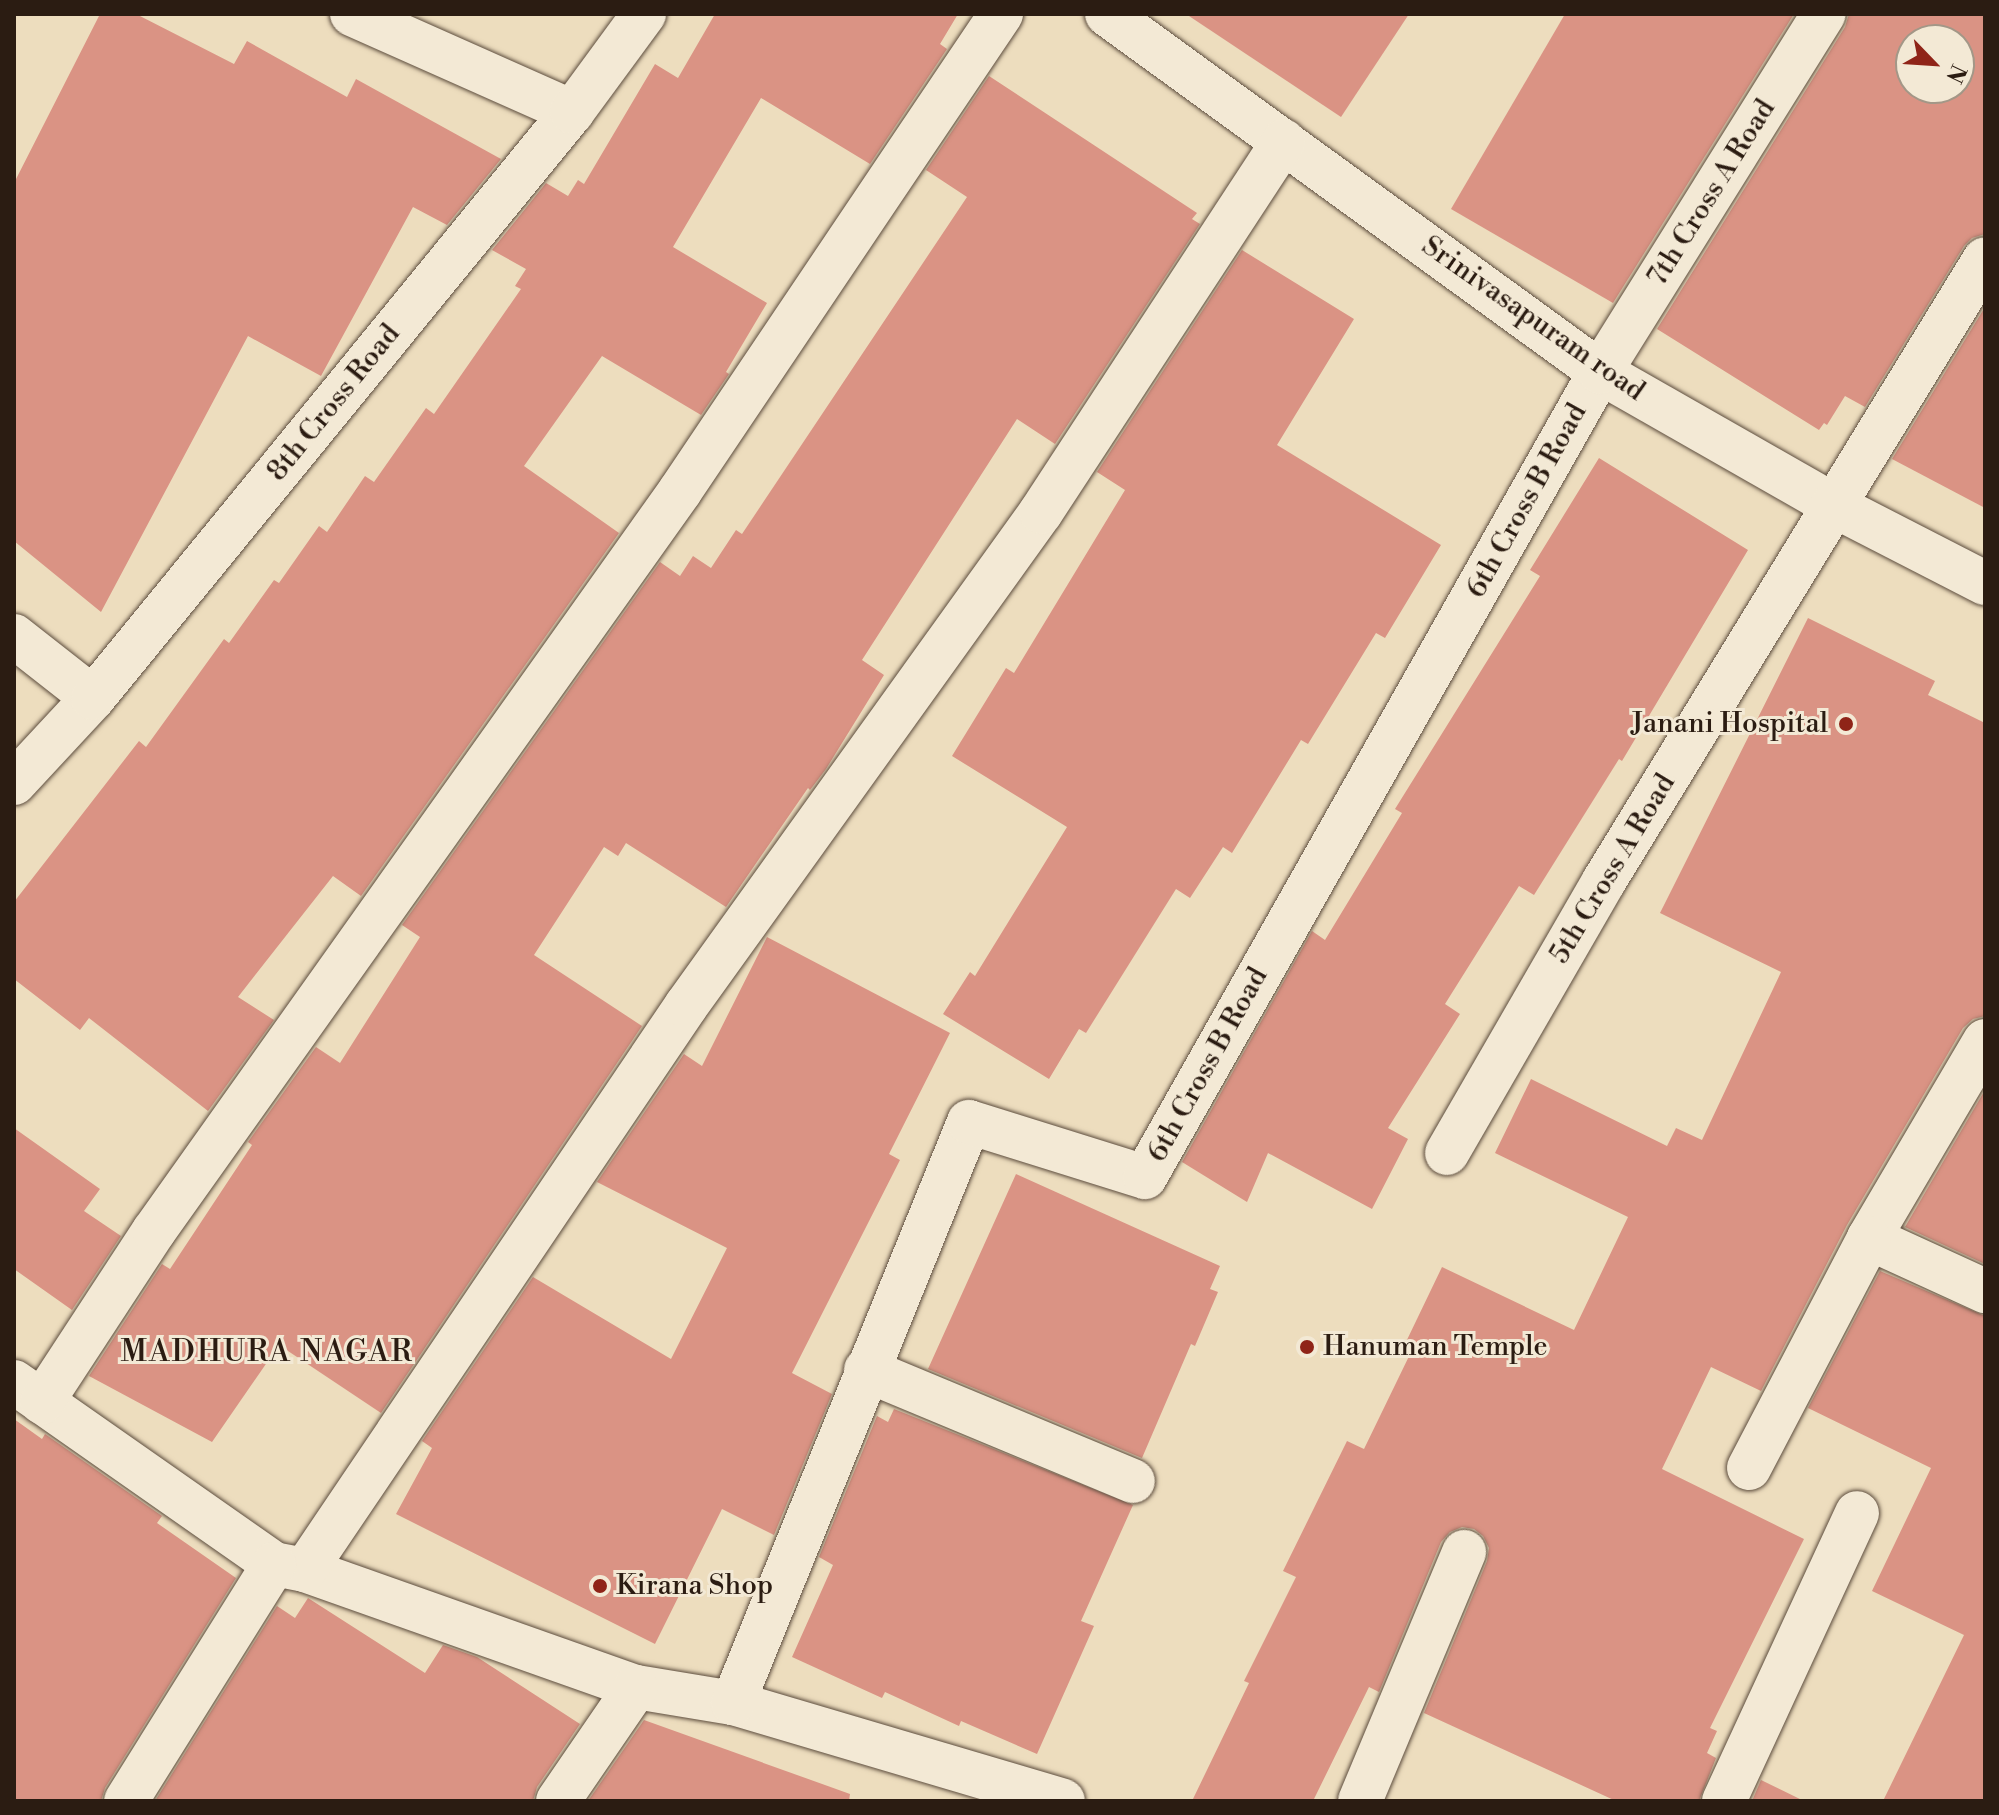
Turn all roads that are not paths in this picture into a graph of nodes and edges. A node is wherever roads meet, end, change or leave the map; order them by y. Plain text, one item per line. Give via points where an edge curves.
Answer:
1 (352, 14) edge
2 (644, 14) edge
3 (1001, 14) edge
4 (1107, 14) edge
5 (1824, 14) edge
6 (572, 112) junction
7 (1284, 141) junction
8 (1985, 259) edge
9 (1600, 372) junction
10 (1833, 505) junction
11 (1985, 583) edge
12 (14, 636) edge
13 (93, 698) junction
14 (14, 783) edge
15 (1985, 1041) edge
16 (1447, 1153) dead end
17 (1869, 1238) junction
18 (1985, 1291) edge
19 (866, 1370) junction
20 (28, 1392) edge
21 (1749, 1468) dead end
22 (1133, 1481) dead end
23 (1857, 1513) dead end
24 (1464, 1552) dead end
25 (289, 1567) junction
26 (636, 1687) junction
27 (733, 1703) junction
28 (126, 1801) edge
29 (558, 1801) edge
30 (1063, 1801) edge
31 (1360, 1801) edge
32 (1724, 1801) edge

1 - 6 street
2 - 6 street, 8th Cross Road
3 - 20 street via 680,491 154,1231
4 - 7 street, Srinivasapuram road
5 - 9 street, 7th Cross A Road
6 - 13 street, 8th Cross Road
7 - 9 street, Srinivasapuram road
7 - 25 street via 1041,512
8 - 10 street, 5th Cross A Road
9 - 10 street, Srinivasapuram road
9 - 19 street, 6th Cross B Road via 1145,1177 969,1122
10 - 11 street, Srinivasapuram road
10 - 16 street, 5th Cross A Road via 1604,881
12 - 13 street
13 - 14 street, 8th Cross Road
15 - 17 street
17 - 18 street
17 - 21 street
19 - 22 street
19 - 27 street, 6th Cross B Road
20 - 25 street
23 - 32 street
24 - 31 street
25 - 26 street
25 - 28 street
26 - 27 street
26 - 29 street
27 - 30 street

